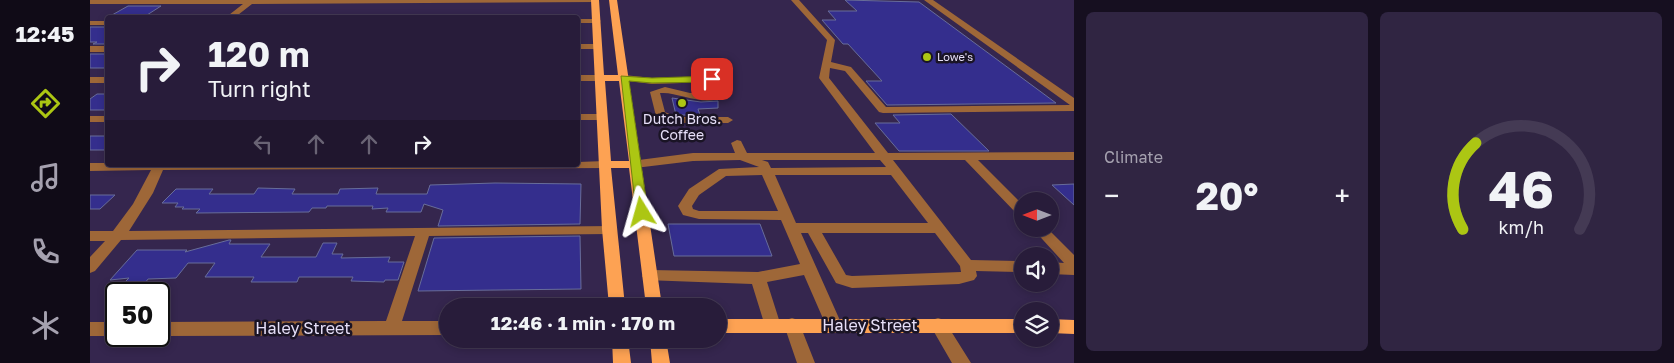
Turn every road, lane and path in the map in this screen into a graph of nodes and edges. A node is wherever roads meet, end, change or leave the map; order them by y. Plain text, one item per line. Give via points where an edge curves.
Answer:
1 (595, 0) edge
2 (613, 0) edge
3 (795, 0) edge
4 (928, 0) edge
5 (252, 1) edge
6 (90, 2) edge
7 (234, 15) edge
8 (616, 20) junction
9 (580, 21) edge
10 (597, 21) junction
11 (90, 23) edge
12 (105, 23) edge
13 (580, 47) edge
14 (598, 47) junction
15 (90, 49) edge
16 (105, 49) edge
17 (826, 64) junction
18 (580, 78) edge
19 (600, 78) junction
20 (624, 78) junction
21 (712, 79) dead end
22 (90, 80) edge
23 (105, 80) edge
24 (718, 96) dead end
25 (1074, 103) edge
26 (1074, 108) edge
27 (580, 117) edge
28 (602, 117) junction
29 (90, 119) edge
30 (105, 119) edge
31 (728, 120) dead end
32 (737, 143) dead end
33 (884, 156) junction
34 (968, 156) junction
35 (1074, 156) edge
36 (742, 157) junction
37 (635, 164) junction
38 (580, 165) edge
39 (604, 165) junction
40 (90, 167) edge
41 (105, 167) edge
42 (158, 167) edge
43 (766, 171) junction
44 (896, 171) junction
45 (1014, 203) edge
46 (789, 222) junction
47 (813, 228) junction
48 (938, 228) junction
49 (608, 229) junction
50 (423, 232) junction
51 (90, 236) edge
52 (116, 236) junction
53 (1049, 238) edge
54 (1074, 264) edge
55 (967, 265) junction
56 (90, 267) edge
57 (1014, 267) edge
58 (809, 268) junction
59 (1059, 268) edge
60 (1074, 269) edge
61 (650, 276) junction
62 (758, 278) junction
63 (616, 298) edge
64 (653, 298) edge
65 (792, 325) junction
66 (834, 325) junction
67 (938, 325) junction
68 (727, 326) edge
69 (772, 326) junction
70 (1014, 326) edge
71 (1059, 326) edge
72 (1074, 326) edge
73 (392, 328) junction
74 (439, 328) edge
75 (90, 329) edge
76 (105, 329) edge
77 (170, 329) edge
78 (621, 348) edge
79 (659, 348) edge
80 (622, 363) edge
81 (661, 363) edge
82 (806, 363) edge
83 (962, 363) edge

1 - 5 street
1 - 10 main road
2 - 8 main road
3 - 17 street via 831,40
4 - 25 street
5 - 6 street
5 - 7 street
8 - 10 main road
8 - 20 main road
9 - 10 street
10 - 14 main road
11 - 12 street
13 - 14 street
14 - 19 main road
15 - 16 street
17 - 26 street via 848,69 882,110
17 - 33 street via 824,78
18 - 19 street
19 - 20 main road
19 - 28 main road
20 - 21 street via 652,81
20 - 37 main road
22 - 23 street
24 - 31 street via 687,96 674,90 655,92 660,114 675,120
27 - 28 street
28 - 39 main road
29 - 30 street
32 - 36 street
33 - 34 street
33 - 36 street
33 - 44 street
34 - 35 street
34 - 45 street
36 - 37 street via 693,157
36 - 43 street via 764,165
37 - 39 main road
37 - 61 main road
38 - 39 street
39 - 49 main road
40 - 41 street
42 - 52 street via 139,204
43 - 44 street
43 - 46 street
43 - 46 street via 723,172 694,192 685,206 688,212 699,214
44 - 48 street
46 - 47 street
46 - 58 street
47 - 48 street
47 - 55 street via 835,272 841,279 852,282 959,278 969,276
48 - 55 street
49 - 50 street
49 - 63 main road
50 - 52 street
50 - 73 street
51 - 52 street
52 - 56 street
53 - 54 street
55 - 57 street
58 - 62 street
58 - 66 street
59 - 60 street
61 - 62 street
61 - 64 main road
62 - 69 street
65 - 66 main road, Haley Street
65 - 69 main road, Haley Street
65 - 82 street
66 - 67 main road, Haley Street
67 - 70 main road, Haley Street
67 - 83 street
68 - 69 main road, Haley Street
71 - 72 main road
73 - 74 street, Haley Street
73 - 77 street, Haley Street
75 - 76 street
78 - 80 main road
79 - 81 main road

